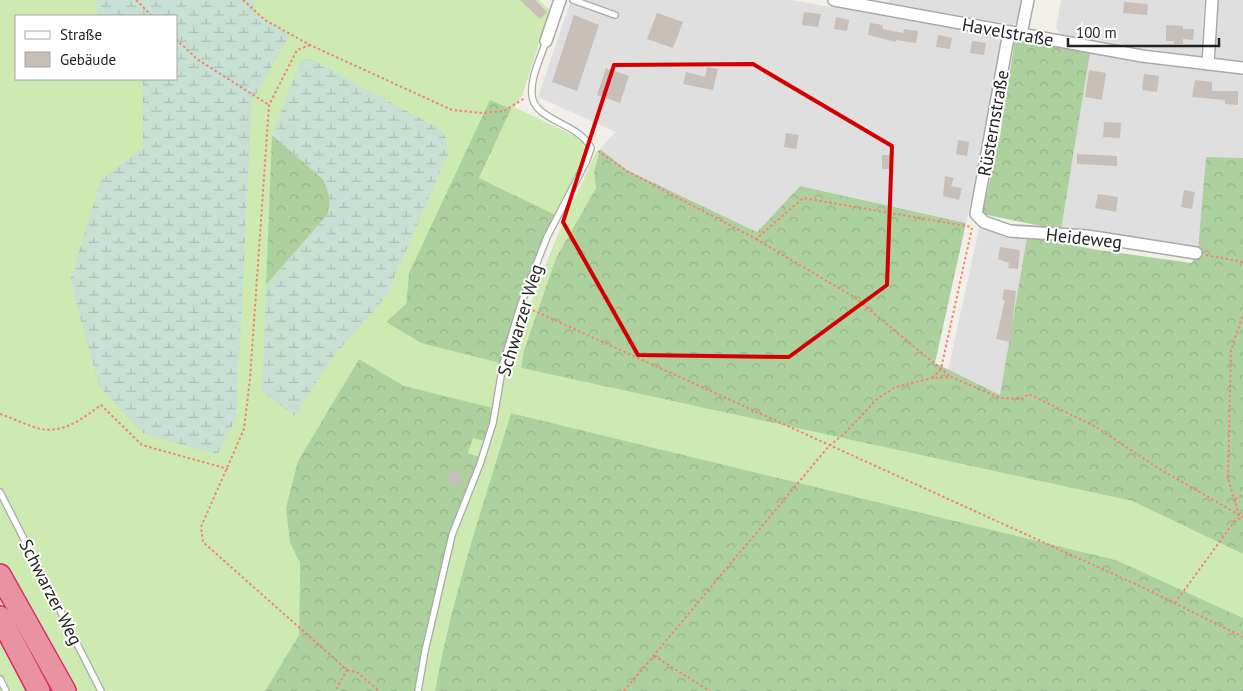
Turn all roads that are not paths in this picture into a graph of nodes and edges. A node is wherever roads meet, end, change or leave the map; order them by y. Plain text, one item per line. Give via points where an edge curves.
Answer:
1 (573, 0) edge
2 (834, 0) edge
3 (1028, 0) edge
4 (1212, 0) edge
5 (557, 3) edge
6 (881, 4) edge
7 (615, 15) dead end
8 (1015, 33) junction
9 (546, 41) joint
10 (1208, 64) junction
11 (1243, 68) edge
12 (976, 214) joint
13 (1196, 253) road end
14 (0, 492) edge
15 (0, 575) edge
16 (0, 617) edge
17 (0, 679) edge
18 (6, 691) edge
19 (39, 691) edge
20 (65, 691) edge
21 (101, 691) edge
22 (418, 691) edge

1 - 7 lane
2 - 6 street, Havelstraße
3 - 8 street, Rüsternstraße
4 - 10 street
5 - 9 street
6 - 8 street, Havelstraße
8 - 10 street, Havelstraße via 1142,56
8 - 12 street, Rüsternstraße
9 - 22 lane, Schwarzer Weg via 532,94 534,102 542,112 586,138 591,148 588,160 547,237 521,304 503,364 493,423 452,535 424,651
10 - 11 street, Havelstraße
12 - 13 street, Heideweg via 984,222 1010,231 1087,236
14 - 21 lane, Schwarzer Weg
15 - 20 highway
16 - 19 highway
17 - 18 lane

